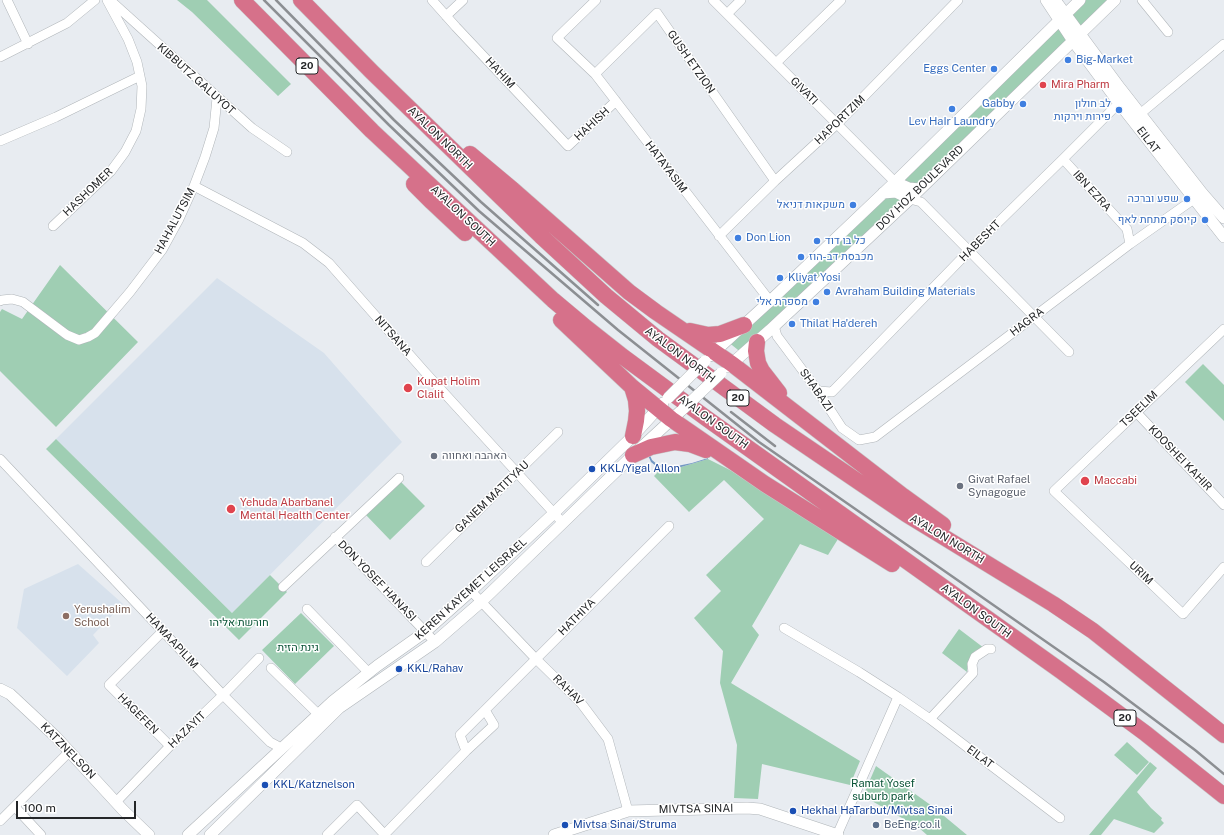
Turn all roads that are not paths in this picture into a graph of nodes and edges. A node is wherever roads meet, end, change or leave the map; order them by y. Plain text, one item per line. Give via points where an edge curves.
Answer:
1 (6, 0) edge
2 (95, 0) edge
3 (107, 0) edge
4 (110, 0) edge
5 (242, 0) edge
6 (301, 0) edge
7 (432, 0) edge
8 (462, 0) edge
9 (596, 0) edge
10 (713, 0) edge
11 (741, 0) edge
12 (841, 0) edge
13 (958, 0) edge
14 (1046, 0) edge
15 (1055, 0) edge
16 (1063, 0) edge
17 (1079, 0) edge
18 (1115, 0) edge
19 (1142, 0) edge
20 (727, 14) junction
21 (446, 16) junction
22 (1062, 16) junction
23 (1168, 32) dead end
24 (1077, 38) junction
25 (28, 44) junction
26 (1224, 44) edge
27 (0, 57) edge
28 (776, 64) junction
29 (372, 72) junction
30 (595, 74) junction
31 (140, 76) junction
32 (1120, 88) junction
33 (217, 98) junction
34 (616, 102) junction
35 (1119, 103) junction
36 (1140, 114) junction
37 (837, 124) junction
38 (1139, 128) junction
39 (372, 131) junction
40 (0, 141) edge
41 (568, 146) joint
42 (287, 152) dead end
43 (1063, 159) junction
44 (775, 181) junction
45 (895, 182) junction
46 (194, 186) junction
47 (920, 189) junction
48 (883, 193) junction
49 (910, 199) junction
50 (1194, 199) junction
51 (1210, 201) junction
52 (921, 202) junction
53 (1224, 218) edge
54 (53, 226) dead end
55 (719, 236) junction
56 (1224, 237) edge
57 (1130, 244) junction
58 (969, 251) junction
59 (0, 301) edge
60 (770, 301) junction
61 (1034, 317) junction
62 (744, 325) junction
63 (680, 328) junction
64 (1224, 329) edge
65 (768, 334) junction
66 (1069, 352) dead end
67 (710, 356) junction
68 (726, 368) junction
69 (632, 387) junction
70 (818, 391) junction
71 (832, 392) junction
72 (663, 403) junction
73 (827, 405) junction
74 (793, 412) junction
75 (1136, 412) junction
76 (677, 414) junction
77 (558, 432) dead end
78 (633, 436) junction
79 (860, 440) joint
80 (633, 455) junction
81 (722, 456) junction
82 (0, 459) edge
83 (516, 473) junction
84 (399, 478) dead end
85 (1054, 491) joint
86 (1224, 505) edge
87 (554, 514) junction
88 (563, 523) junction
89 (669, 526) dead end
90 (335, 537) junction
91 (426, 562) dead end
92 (1224, 567) edge
93 (283, 587) dead end
94 (471, 592) junction
95 (481, 602) junction
96 (1053, 604) junction
97 (307, 609) dead end
98 (784, 628) dead end
99 (163, 631) junction
100 (425, 632) junction
101 (435, 642) junction
102 (1023, 645) junction
103 (991, 649) dead end
104 (258, 658) dead end
105 (536, 658) junction
106 (272, 668) dead end
107 (368, 672) junction
108 (0, 689) edge
109 (223, 694) junction
110 (898, 697) junction
111 (485, 710) junction
112 (318, 714) junction
113 (930, 719) junction
114 (1224, 735) edge
115 (170, 746) junction
116 (282, 748) junction
117 (466, 751) junction
118 (69, 752) junction
119 (1224, 796) edge
120 (116, 802) junction
121 (15, 807) junction
122 (628, 811) junction
123 (1060, 818) dead end
124 (0, 821) edge
125 (41, 835) edge
126 (149, 835) edge
127 (188, 835) edge
128 (210, 835) edge
129 (327, 835) edge
130 (384, 835) edge
131 (554, 835) edge
132 (837, 835) edge

1 - 25 street
2 - 25 street via 67,23
3 - 31 street, HASHOMER via 128,38
4 - 33 street, KIBBUTZ GALUYOT
5 - 39 highway, AYALON SOUTH / 20
6 - 29 highway, AYALON NORTH / 20
7 - 21 street, HAHIM
8 - 21 street
9 - 30 street, HATAYASIM via 557,38
10 - 20 street, GIVATI
11 - 20 street
12 - 28 street
13 - 37 street, HAPORTZIM
14 - 22 street
15 - 22 street
16 - 17 street
17 - 22 street, DOV HOZ BOULEVARD
18 - 24 street, DOV HOZ BOULEVARD
19 - 23 street
20 - 28 street, GIVATI
21 - 41 street, HAHIM
22 - 24 street
22 - 45 street, DOV HOZ BOULEVARD
24 - 32 street, EILAT
24 - 35 street, EILAT
24 - 47 street, DOV HOZ BOULEVARD
25 - 27 street
26 - 36 street
28 - 37 street, GIVATI
29 - 63 highway via 513,190 629,292
29 - 96 highway, AYALON NORTH / 20 via 541,236 606,296 658,339 775,425 893,505
30 - 34 street, HATAYASIM
30 - 44 street, GUSH ETZION via 657,13
31 - 40 street
31 - 54 street, HASHOMER via 141,109 136,131 125,152 111,171
32 - 35 street
32 - 36 street, EILAT
33 - 42 street, KIBBUTZ GALUYOT via 252,128
33 - 46 street, HAHALUTSIM via 214,128
34 - 41 street, HAHISH
34 - 55 street, HATAYASIM
35 - 38 street, EILAT
35 - 43 street, HABESHT
36 - 38 street
36 - 51 street, EILAT
37 - 44 street, HAPORTZIM
37 - 45 street, GIVATI
38 - 50 street, EILAT
39 - 69 highway via 415,185 432,202
39 - 102 highway, AYALON SOUTH / 20 via 553,300 622,356
43 - 57 street, IBN EZRA via 1127,229
43 - 58 street, HABESHT
44 - 55 street, HAPORTZIM
45 - 47 street via 909,188
45 - 48 street, DOV HOZ BOULEVARD
46 - 59 street, HAHALUTSIM via 162,250 95,333 79,340 67,335 23,302 12,299
46 - 83 street, NITSANA via 303,243 328,263
47 - 49 street, DOV HOZ BOULEVARD
47 - 52 street
48 - 49 street via 896,192
48 - 60 street, DOV HOZ BOULEVARD
49 - 52 street
49 - 65 street, DOV HOZ BOULEVARD
50 - 51 street
50 - 56 street, EILAT
50 - 57 street, HAGRA
51 - 53 street, EILAT
52 - 58 street
55 - 60 street, HATAYASIM
57 - 61 street, HAGRA
58 - 61 street
58 - 71 street, HABESHT
60 - 62 street, DOV HOZ BOULEVARD
61 - 66 street
61 - 79 street, HAGRA via 875,437
62 - 63 highway via 720,334 708,335
62 - 67 street, DOV HOZ BOULEVARD
63 - 67 highway
64 - 75 street, TSEELIM
65 - 68 street, DOV HOZ BOULEVARD
65 - 70 street, SHABAZI
65 - 74 highway via 756,351 758,363
67 - 68 highway
67 - 72 street, KEREN KAYEMET LEISRAEL, bridge
68 - 74 highway
68 - 76 street, DOV HOZ BOULEVARD, bridge
69 - 72 highway
69 - 78 highway via 637,410
70 - 71 street
70 - 73 street, SHABAZI
71 - 73 street, HABESHT
72 - 76 highway
72 - 78 street, KEREN KAYEMET LEISRAEL
73 - 79 street, SHABAZI via 842,428
74 - 96 highway via 903,496
75 - 85 street, TSEELIM
75 - 86 street, KDOSHEI KAHIR
76 - 80 street, KEREN KAYEMET LEISRAEL
76 - 81 highway
77 - 83 street, GANEM MATITYAU
78 - 87 street, KEREN KAYEMET LEISRAEL
80 - 81 highway via 651,447 676,442 690,444
80 - 88 street, KEREN KAYEMET LEISRAEL
81 - 102 highway
82 - 99 street, HAMAAPILIM
83 - 87 street, NITSANA
83 - 91 street, GANEM MATITYAU
84 - 90 street, DON YOSEF HANASI
85 - 92 street, URIM via 1184,614
87 - 88 street, NITSANA
87 - 94 street, KEREN KAYEMET LEISRAEL
88 - 95 street, KEREN KAYEMET LEISRAEL
89 - 105 street, HATHIYA
90 - 93 street, DON YOSEF HANASI
90 - 100 street, DON YOSEF HANASI
94 - 95 street, RAHAV
94 - 100 street, KEREN KAYEMET LEISRAEL
95 - 101 street, KEREN KAYEMET LEISRAEL
95 - 105 street, RAHAV
96 - 114 highway, AYALON NORTH / 20 via 1093,631
97 - 107 street
98 - 110 street, EILAT
99 - 109 street, HAMAAPILIM
99 - 115 street, HAGEFEN via 109,685
100 - 101 street, DON YOSEF HANASI
100 - 107 street, KEREN KAYEMET LEISRAEL
101 - 128 street, KEREN KAYEMET LEISRAEL via 339,708
102 - 119 highway, AYALON SOUTH / 20 via 1145,732
103 - 113 street via 975,658 972,664 973,673
104 - 109 street, HAZAYIT
105 - 111 street, HATHIYA
105 - 122 street, RAHAV via 582,703 608,739
106 - 112 street
107 - 112 street, KEREN KAYEMET LEISRAEL
108 - 118 street, KATZNELSON via 10,694
109 - 115 street, HAZAYIT
109 - 116 street, HAMAAPILIM via 270,742
110 - 113 street, EILAT
110 - 132 street
111 - 117 street, HATHIYA via 460,735
111 - 117 street via 494,725
112 - 116 street, KEREN KAYEMET LEISRAEL
113 - 123 street, EILAT
115 - 120 street, HAZAYIT
116 - 127 street, KEREN KAYEMET LEISRAEL
117 - 130 street
118 - 120 street, KATZNELSON
118 - 121 street
120 - 126 street, KATZNELSON
121 - 124 street
121 - 125 street
122 - 131 street, MIVTSA SINAI
122 - 132 street, MIVTSA SINAI via 760,809
129 - 130 street via 357,805

